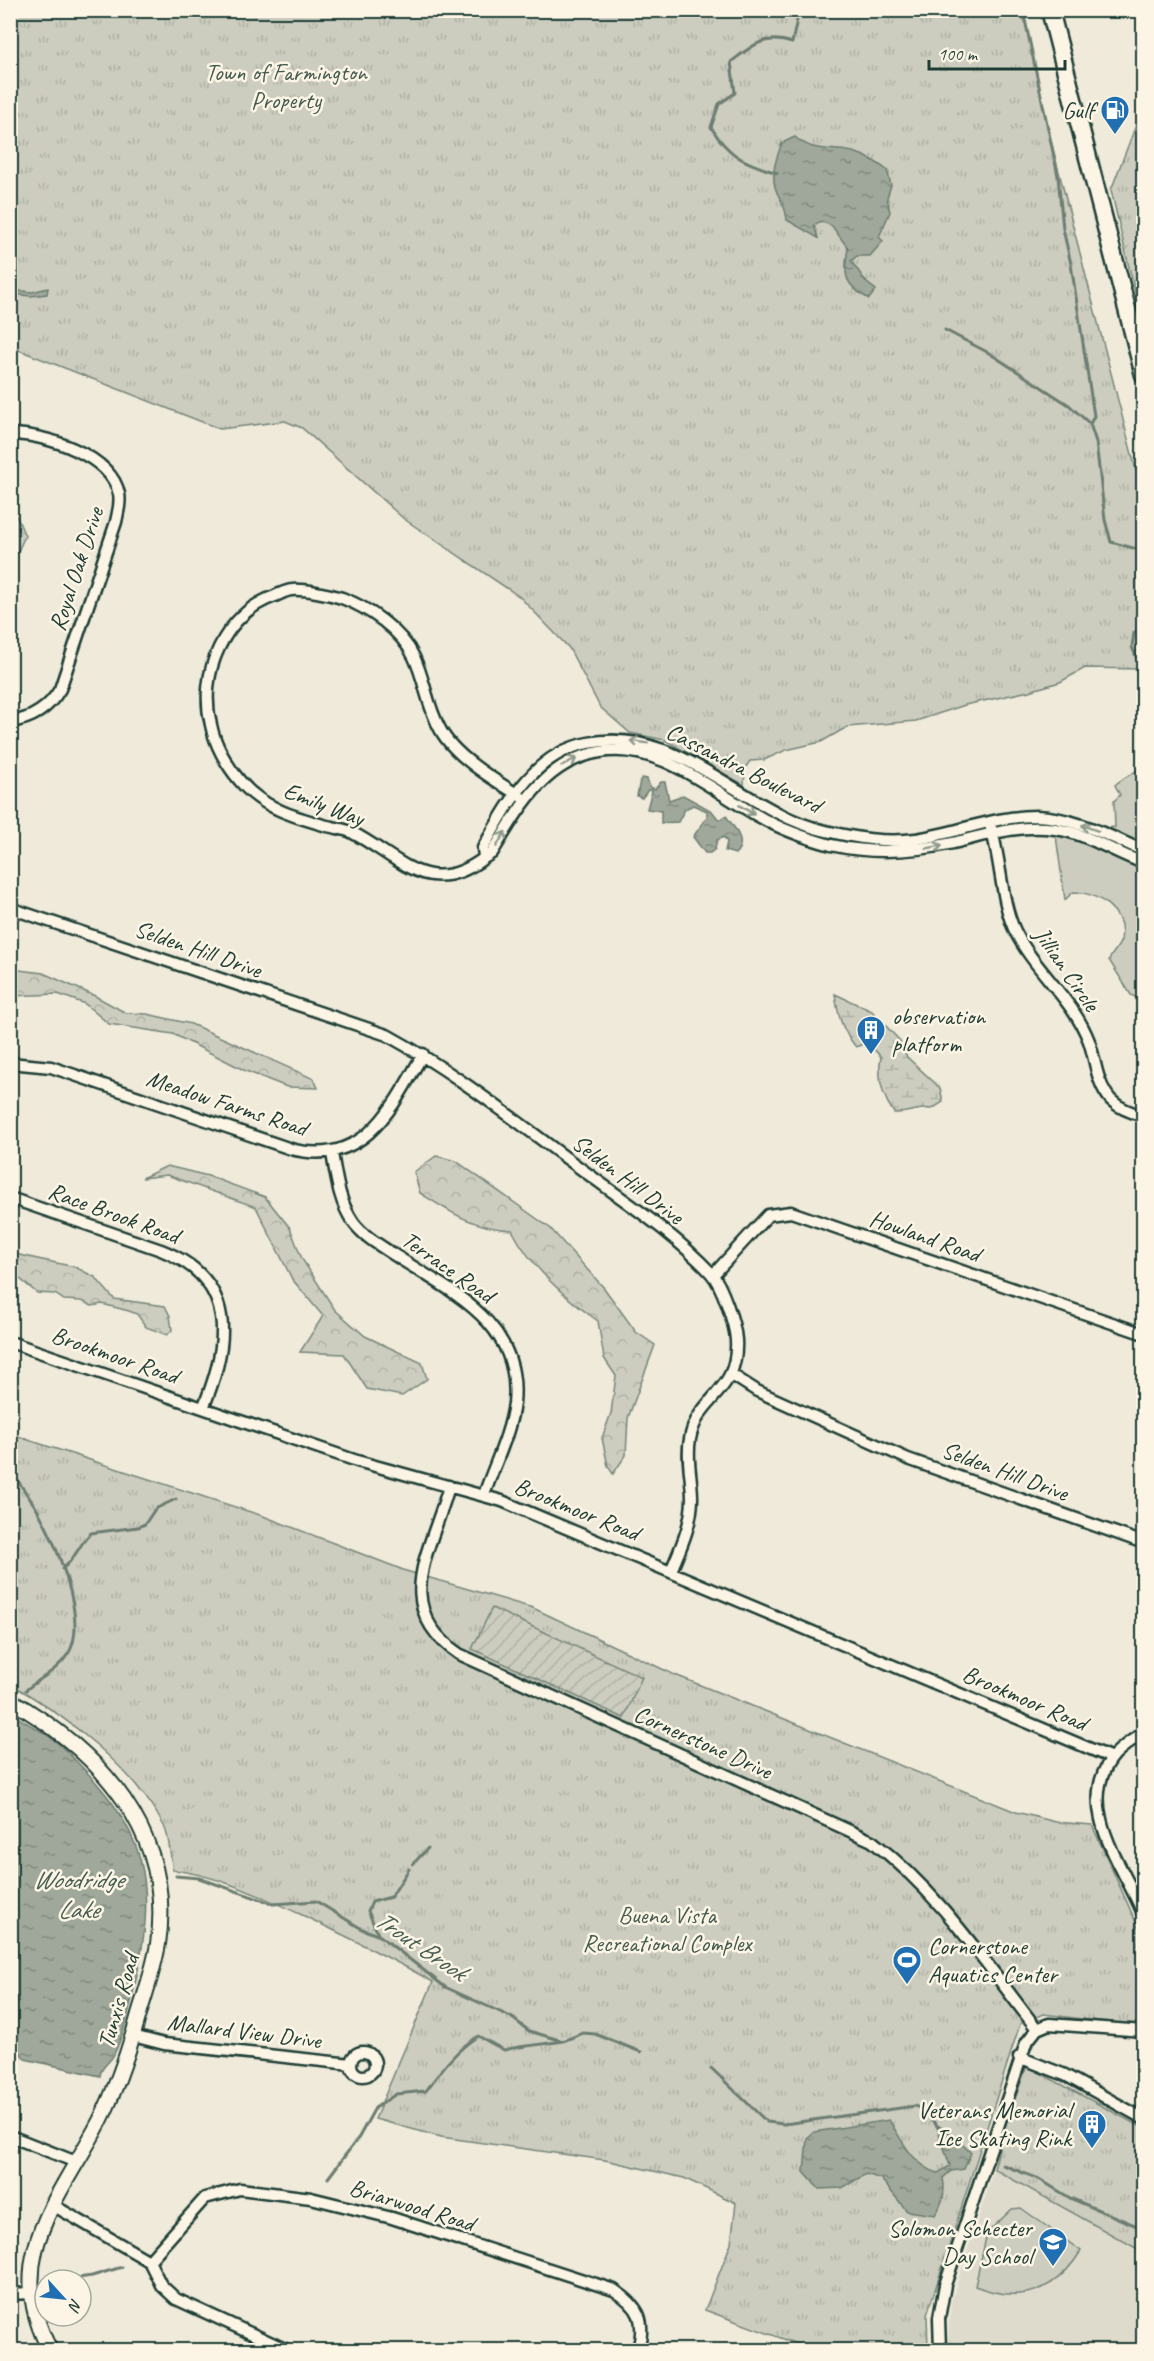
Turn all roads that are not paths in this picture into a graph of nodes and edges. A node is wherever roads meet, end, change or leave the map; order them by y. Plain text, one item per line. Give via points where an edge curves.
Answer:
1 (1050, 10) edge
2 (1143, 375) edge
3 (10, 434) edge
4 (10, 722) edge
5 (515, 793) junction
6 (525, 799) junction
7 (991, 827) junction
8 (1143, 850) edge
9 (483, 858) junction
10 (1143, 863) edge
11 (10, 908) edge
12 (423, 1054) junction
13 (10, 1063) edge
14 (1143, 1116) edge
15 (332, 1153) junction
16 (10, 1198) edge
17 (713, 1275) junction
18 (1143, 1334) edge
19 (10, 1342) edge
20 (732, 1375) junction
21 (203, 1408) junction
22 (448, 1486) junction
23 (484, 1495) junction
24 (1143, 1543) edge
25 (671, 1571) junction
26 (10, 1700) edge
27 (1143, 1732) edge
28 (1112, 1758) junction
29 (1143, 1916) edge
30 (1037, 2029) junction
31 (1143, 2031) edge
32 (133, 2036) junction
33 (1019, 2057) junction
34 (351, 2064) dead end
35 (1143, 2119) edge
36 (10, 2136) edge
37 (76, 2162) junction
38 (51, 2204) junction
39 (149, 2261) junction
40 (31, 2293) junction
41 (10, 2294) edge
42 (50, 2350) edge
43 (287, 2350) edge
44 (638, 2350) edge
45 (940, 2350) edge

1 - 2 main road
3 - 4 street, Royal Oak Drive via 43,438 83,454 112,478 120,502 60,689 41,711
5 - 6 street, Emily Way
7 -> 5 street, Cassandra Boulevard via 899,840 828,832 772,812 672,752 635,741 613,740 571,748 536,770
5 - 9 street via 483,848
5 - 9 street, Emily Way via 482,772 441,732 414,655 383,620 341,598 293,590 256,603 231,626 216,652 208,683 210,725 222,755 241,783 268,806 353,833 389,858 430,876 454,873
6 -> 7 street, Cassandra Boulevard via 542,779 573,759 623,750 658,758 759,817 790,832 834,845 893,851 933,847
9 -> 6 street, Emily Way via 492,853
8 -> 7 street, Cassandra Boulevard via 1058,818 1036,816
7 - 10 street, Cassandra Boulevard via 1055,829 1077,834
7 - 14 street, Jillian Circle via 1014,929 1078,1018 1098,1079 1111,1100 1128,1112
11 - 12 street, Selden Hill Drive via 371,1029
12 - 15 street, Meadow Farms Road via 378,1125 353,1144
12 - 17 street, Selden Hill Drive via 654,1222
13 - 15 street, Meadow Farms Road via 38,1064 69,1072 291,1149
15 - 23 street, Terrace Road via 344,1207 359,1229 478,1311 496,1331 507,1352 514,1383 513,1409
16 - 21 street, Race Brook Road via 161,1250 196,1271 216,1299 224,1330 221,1359
17 - 18 street, Howland Road via 768,1215 791,1212
17 - 20 street, Selden Hill Drive via 735,1330
19 - 21 street, Brookmoor Road
20 - 24 street, Selden Hill Drive via 757,1391 908,1459
20 - 25 street via 693,1425 688,1449 690,1520
21 - 22 street, Brookmoor Road via 357,1461
22 - 23 street, Brookmoor Road
22 - 30 street, Cornerstone Drive via 419,1580 424,1611 442,1643 872,1841 927,1889
23 - 25 street, Brookmoor Road
25 - 28 street, Brookmoor Road
26 - 32 street, Tunxis Road via 52,1726 90,1757 120,1793 146,1841 157,1886 160,1923
27 - 28 street
28 - 29 street via 1099,1797 1101,1820
30 - 31 street via 1061,2023
30 - 33 street
32 - 34 street, Mallard View Drive via 164,2044
32 - 37 street, Tunxis Road via 110,2099
33 - 35 street via 1065,2075
33 - 45 street via 945,2285 939,2318
36 - 37 street
37 - 38 street, Tunxis Road
38 - 39 street
38 - 40 street, Tunxis Road via 34,2246
39 - 43 street via 161,2285 176,2299
39 - 44 street, Briarwood Road via 205,2198 240,2189 312,2198 392,2218 614,2290 631,2301 640,2315
40 - 41 street
40 - 42 street, Tunxis Road via 38,2324

